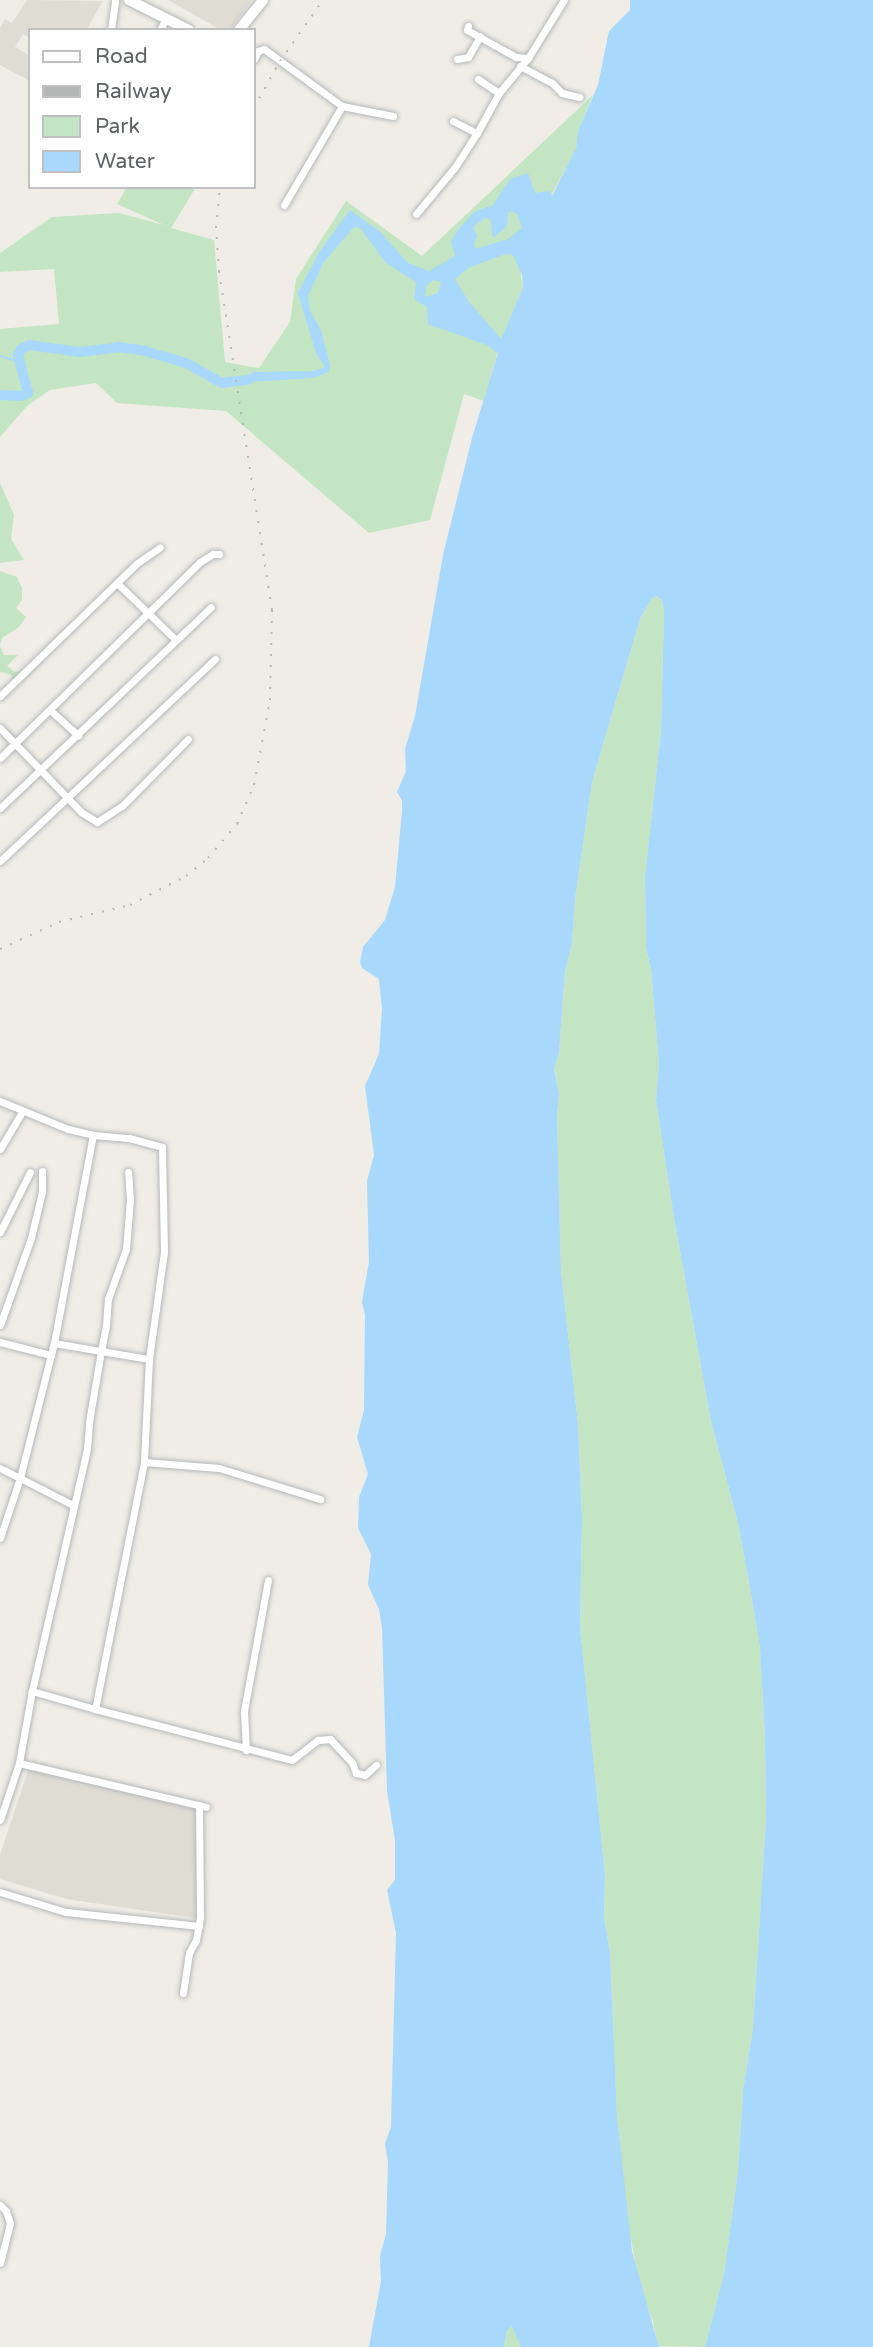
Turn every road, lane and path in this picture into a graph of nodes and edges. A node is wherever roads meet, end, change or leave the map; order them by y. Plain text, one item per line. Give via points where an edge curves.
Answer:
1 (115, 0) edge
2 (129, 0) edge
3 (263, 0) edge
4 (564, 0) edge
5 (166, 18) junction
6 (468, 26) dead end
7 (110, 28) edge
8 (161, 28) edge
9 (185, 28) edge
10 (241, 28) edge
11 (480, 36) junction
12 (256, 55) edge
13 (528, 58) junction
14 (457, 59) dead end
15 (520, 66) junction
16 (478, 79) dead end
17 (499, 93) junction
18 (580, 97) dead end
19 (342, 106) junction
20 (393, 116) dead end
21 (453, 121) dead end
22 (477, 133) junction
23 (285, 205) dead end
24 (416, 214) dead end
25 (160, 547) dead end
26 (219, 554) dead end
27 (117, 583) junction
28 (211, 607) dead end
29 (148, 613) junction
30 (176, 640) junction
31 (215, 659) dead end
32 (0, 696) edge
33 (50, 710) junction
34 (0, 728) edge
35 (78, 735) junction
36 (188, 739) dead end
37 (16, 743) junction
38 (0, 758) edge
39 (42, 769) junction
40 (66, 798) junction
41 (1, 806) edge
42 (0, 861) edge
43 (0, 1101) edge
44 (22, 1112) junction
45 (93, 1135) junction
46 (0, 1149) edge
47 (43, 1171) dead end
48 (30, 1172) dead end
49 (128, 1172) dead end
50 (0, 1232) edge
51 (0, 1325) edge
52 (0, 1342) edge
53 (54, 1343) junction
54 (101, 1351) junction
55 (51, 1354) junction
56 (149, 1359) junction
57 (144, 1462) junction
58 (0, 1468) edge
59 (20, 1478) junction
60 (320, 1499) dead end
61 (73, 1505) junction
62 (0, 1538) edge
63 (268, 1580) dead end
64 (32, 1691) junction
65 (95, 1709) junction
66 (246, 1750) junction
67 (19, 1763) junction
68 (376, 1765) dead end
69 (0, 1820) edge
70 (0, 1892) edge
71 (199, 1926) junction
72 (183, 1993) dead end
73 (0, 2205) edge
74 (0, 2263) edge

1 - 7 street
2 - 5 street
3 - 10 street
4 - 13 street
5 - 8 street
5 - 9 street
6 - 11 street via 467,30
11 - 13 street via 516,57
11 - 14 street via 468,57
12 - 19 street via 264,49
13 - 15 street
15 - 17 street
15 - 18 street via 561,92
16 - 17 street
17 - 22 street
19 - 20 street
19 - 23 street
21 - 22 street
22 - 24 street
25 - 27 street
26 - 29 street via 200,562
27 - 29 street
27 - 32 street
28 - 30 street
29 - 30 street
29 - 33 street
30 - 35 street
31 - 40 street
33 - 35 street
33 - 37 street
34 - 37 street
35 - 39 street
36 - 40 street via 122,806 97,822
37 - 38 street
37 - 39 street
39 - 40 street
39 - 41 street
40 - 42 street
43 - 44 street
44 - 45 street
44 - 46 street
45 - 53 street
45 - 56 street via 162,1147 164,1255
47 - 51 street via 31,1238
48 - 50 street
49 - 54 street via 127,1249 108,1299
52 - 55 street
53 - 54 street
53 - 55 street
54 - 56 street
54 - 61 street via 87,1448
55 - 59 street
56 - 57 street
57 - 60 street via 219,1468
57 - 65 street
58 - 59 street
59 - 61 street
59 - 62 street
61 - 64 street
63 - 66 street via 244,1711
64 - 65 street
64 - 67 street
65 - 66 street
66 - 68 street via 292,1760 318,1740 330,1738 356,1773 365,1774
67 - 69 street
67 - 71 street via 202,1806
70 - 71 street via 66,1912
71 - 72 street via 189,1952
73 - 74 street via 10,2223

